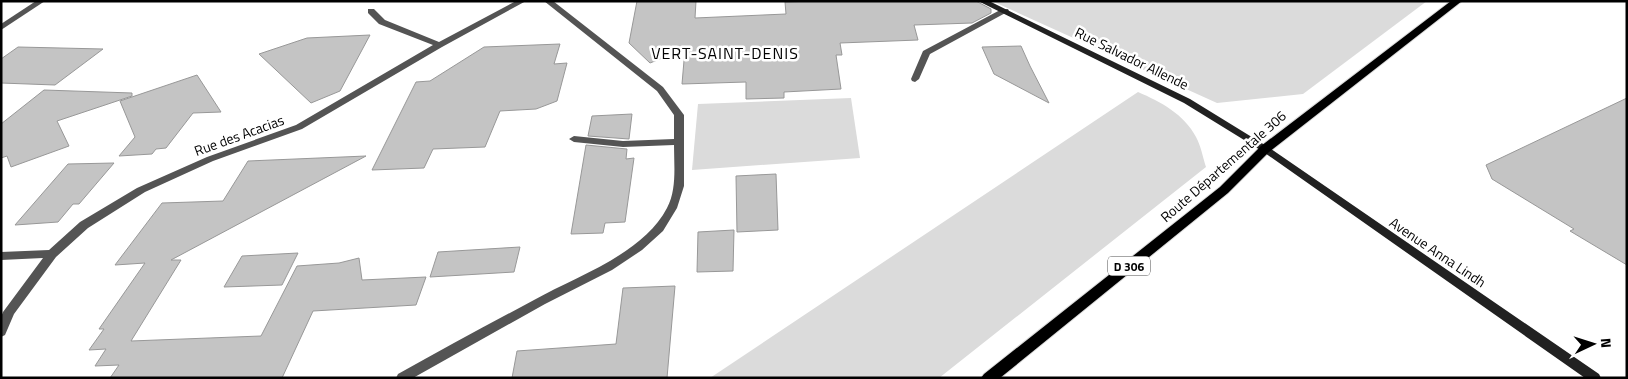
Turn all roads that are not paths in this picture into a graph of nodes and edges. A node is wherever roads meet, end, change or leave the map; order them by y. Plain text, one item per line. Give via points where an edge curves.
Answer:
1 (41, 1) edge
2 (522, 1) edge
3 (548, 1) edge
4 (982, 1) edge
5 (1457, 1) edge
6 (371, 11) dead end
7 (1005, 11) junction
8 (1, 28) edge
9 (440, 45) junction
10 (915, 79) dead end
11 (574, 139) dead end
12 (678, 142) junction
13 (1265, 149) junction
14 (52, 254) junction
15 (1, 256) edge
16 (1, 332) edge
17 (402, 378) edge
18 (989, 378) edge
19 (1595, 378) edge

1 - 8 street
2 - 9 street, Rue des Acacias
3 - 12 street via 660,89 679,115
4 - 7 street, Rue Salvador Allende
5 - 13 main road, Route Départementale 306 / D 306
6 - 9 street via 382,22
7 - 10 street via 926,53
7 - 13 street, Rue Salvador Allende via 1187,101
9 - 14 street, Rue des Acacias via 299,127 210,159 141,190 84,225
11 - 12 street via 623,144
12 - 17 street via 679,186 672,208 659,228 638,247 608,267
13 - 18 main road, Route Départementale 306 / D 306 via 1224,190
13 - 19 street, Avenue Anna Lindh
14 - 15 street
14 - 16 street, Rue des Acacias via 9,312

